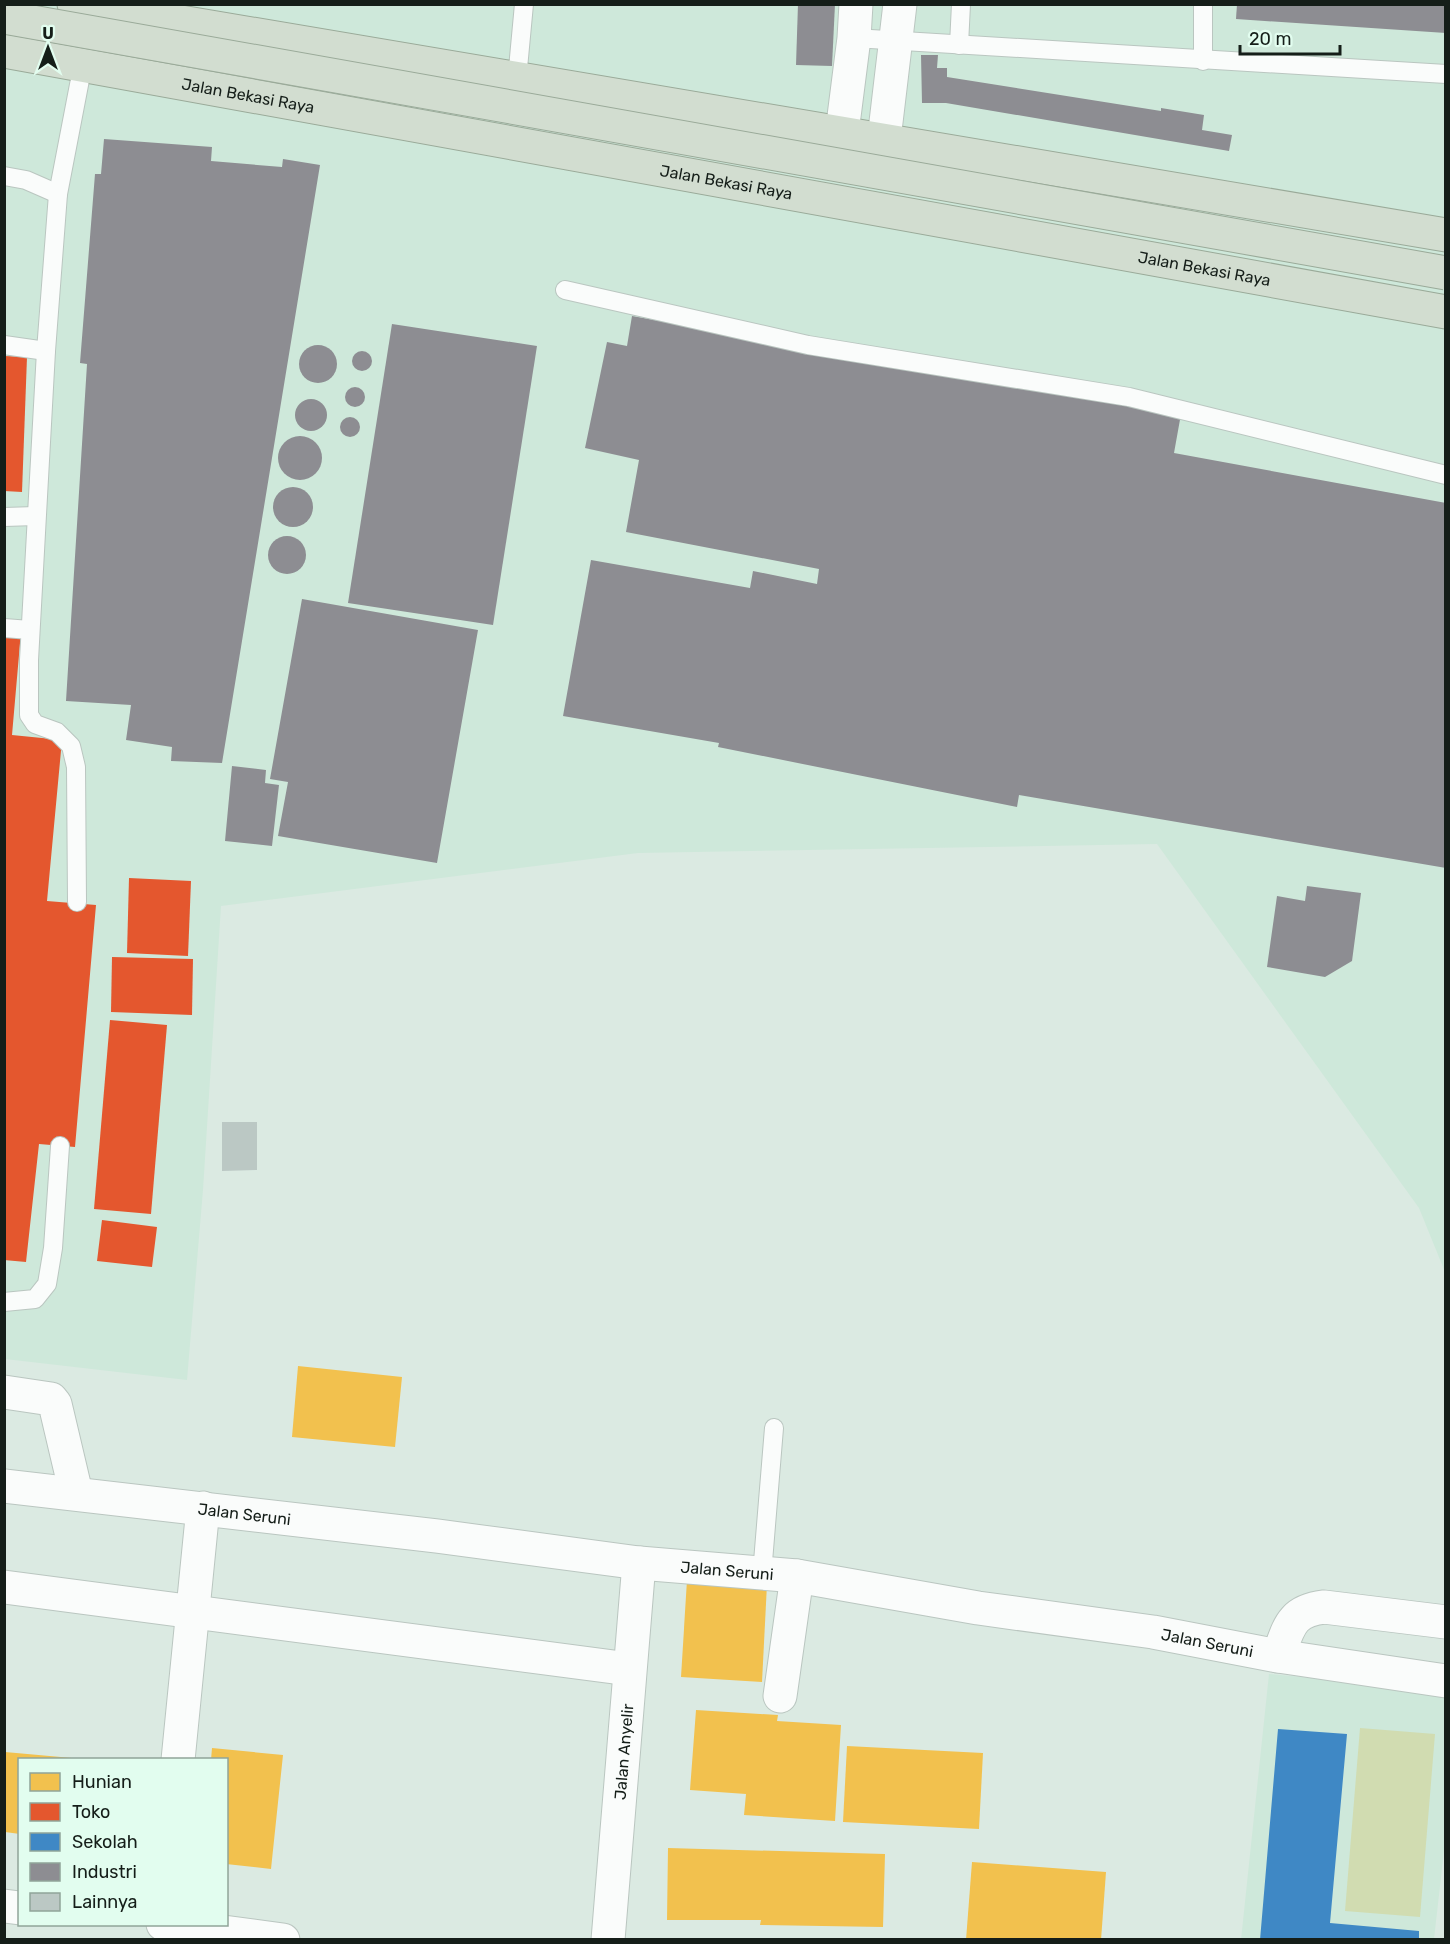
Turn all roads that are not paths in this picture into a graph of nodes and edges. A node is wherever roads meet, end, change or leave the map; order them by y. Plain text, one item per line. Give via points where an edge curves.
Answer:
1 (74, 4) edge
2 (524, 4) edge
3 (856, 4) edge
4 (900, 4) edge
5 (961, 4) edge
6 (1203, 4) edge
7 (4, 17) edge
8 (854, 38) junction
9 (897, 42) junction
10 (959, 45) junction
11 (4, 51) edge
12 (1203, 61) junction
13 (84, 64) junction
14 (1446, 74) edge
15 (517, 79) junction
16 (614, 95) junction
17 (842, 132) junction
18 (884, 139) junction
19 (594, 157) junction
20 (4, 176) edge
21 (58, 194) junction
22 (1446, 235) edge
23 (1446, 273) edge
24 (565, 290) dead end
25 (1446, 312) edge
26 (4, 345) edge
27 (46, 351) junction
28 (1446, 475) edge
29 (36, 516) junction
30 (4, 517) edge
31 (4, 628) edge
32 (30, 630) junction
33 (77, 902) dead end
34 (60, 1146) dead end
35 (4, 1302) edge
36 (4, 1392) edge
37 (774, 1428) dead end
38 (4, 1486) edge
39 (76, 1493) junction
40 (203, 1508) junction
41 (646, 1564) junction
42 (762, 1574) junction
43 (797, 1576) junction
44 (4, 1587) edge
45 (194, 1613) junction
46 (1446, 1622) edge
47 (1278, 1656) junction
48 (628, 1679) junction
49 (1446, 1681) edge
50 (780, 1696) dead end
51 (178, 1758) edge
52 (178, 1926) edge
53 (283, 1940) edge
54 (608, 1940) edge

1 - 15 highway
2 - 15 lane
3 - 8 street
4 - 9 street
5 - 10 lane
6 - 12 lane
7 - 23 highway, bridge
8 - 9 lane
8 - 17 street
9 - 10 lane
9 - 18 street
10 - 12 lane
11 - 13 highway, Jalan Bekasi Raya
12 - 14 lane
13 - 19 highway, Jalan Bekasi Raya
13 - 21 lane
15 - 16 highway
16 - 17 highway
16 - 19 highway
17 - 18 highway
18 - 22 highway
19 - 25 highway, Jalan Bekasi Raya
20 - 21 lane via 26,180
21 - 27 lane
24 - 28 lane via 808,345 1129,397
26 - 27 lane
27 - 29 lane
29 - 30 lane
29 - 32 lane
31 - 32 lane
32 - 33 lane via 28,715 35,724 57,732 71,746 76,767
34 - 35 lane via 47,1284 35,1299
36 - 39 street via 51,1399 55,1404
37 - 42 lane
38 - 39 street, Jalan Seruni
39 - 40 street, Jalan Seruni
40 - 41 street, Jalan Seruni
40 - 45 street
41 - 42 street, Jalan Seruni
41 - 48 street, Jalan Anyelir
42 - 43 street, Jalan Seruni
43 - 47 street, Jalan Seruni via 978,1608 1153,1632
43 - 50 street
44 - 45 street
45 - 48 street
45 - 51 street
46 - 47 street via 1324,1607 1309,1609 1294,1618
47 - 49 street, Jalan Seruni
48 - 54 street, Jalan Anyelir
52 - 53 street

